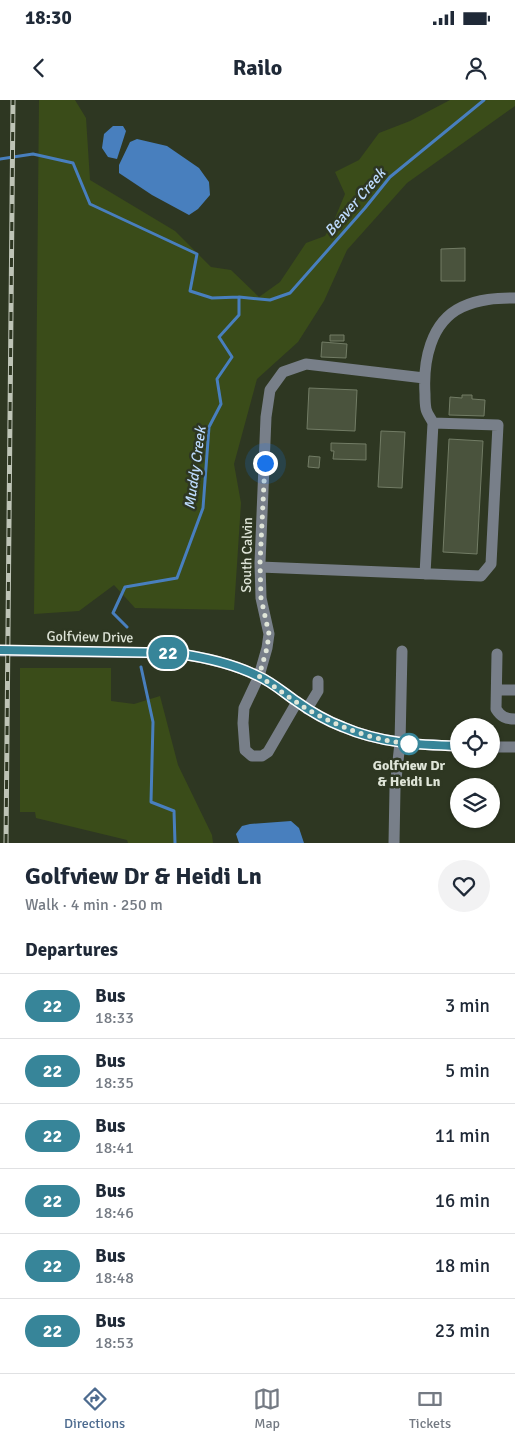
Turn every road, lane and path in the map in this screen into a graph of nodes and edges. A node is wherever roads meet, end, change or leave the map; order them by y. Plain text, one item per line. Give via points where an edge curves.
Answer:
1 (515, 298) edge
2 (424, 378) junction
3 (433, 423) junction
4 (260, 567) junction
5 (425, 574) junction
6 (0, 650) edge
7 (402, 651) dead end
8 (497, 654) dead end
9 (259, 676) junction
10 (318, 681) dead end
11 (497, 690) junction
12 (515, 690) edge
13 (302, 705) junction
14 (515, 719) edge
15 (400, 743) junction
16 (450, 746) edge
17 (500, 747) edge
18 (515, 748) edge
19 (394, 843) edge

1 - 2 street via 478,301 461,307 446,318 427,351
2 - 3 street via 426,409
2 - 4 street, South Calvin via 306,364 283,372 270,390 266,417
3 - 5 street
3 - 5 street via 498,425 491,564 481,576
4 - 5 street
4 - 9 street, South Calvin via 261,598 269,634
6 - 9 street, Golfview Drive via 174,653 232,665
7 - 15 street
8 - 11 street
9 - 13 street, Golfview Drive
9 - 13 street, South Calvin via 244,708 245,750 252,756 268,752
10 - 13 street via 318,691
11 - 12 street
11 - 14 street via 496,709 500,715
13 - 15 street, Golfview Drive via 342,727
15 - 16 street, Golfview Drive
15 - 19 street
17 - 18 street

